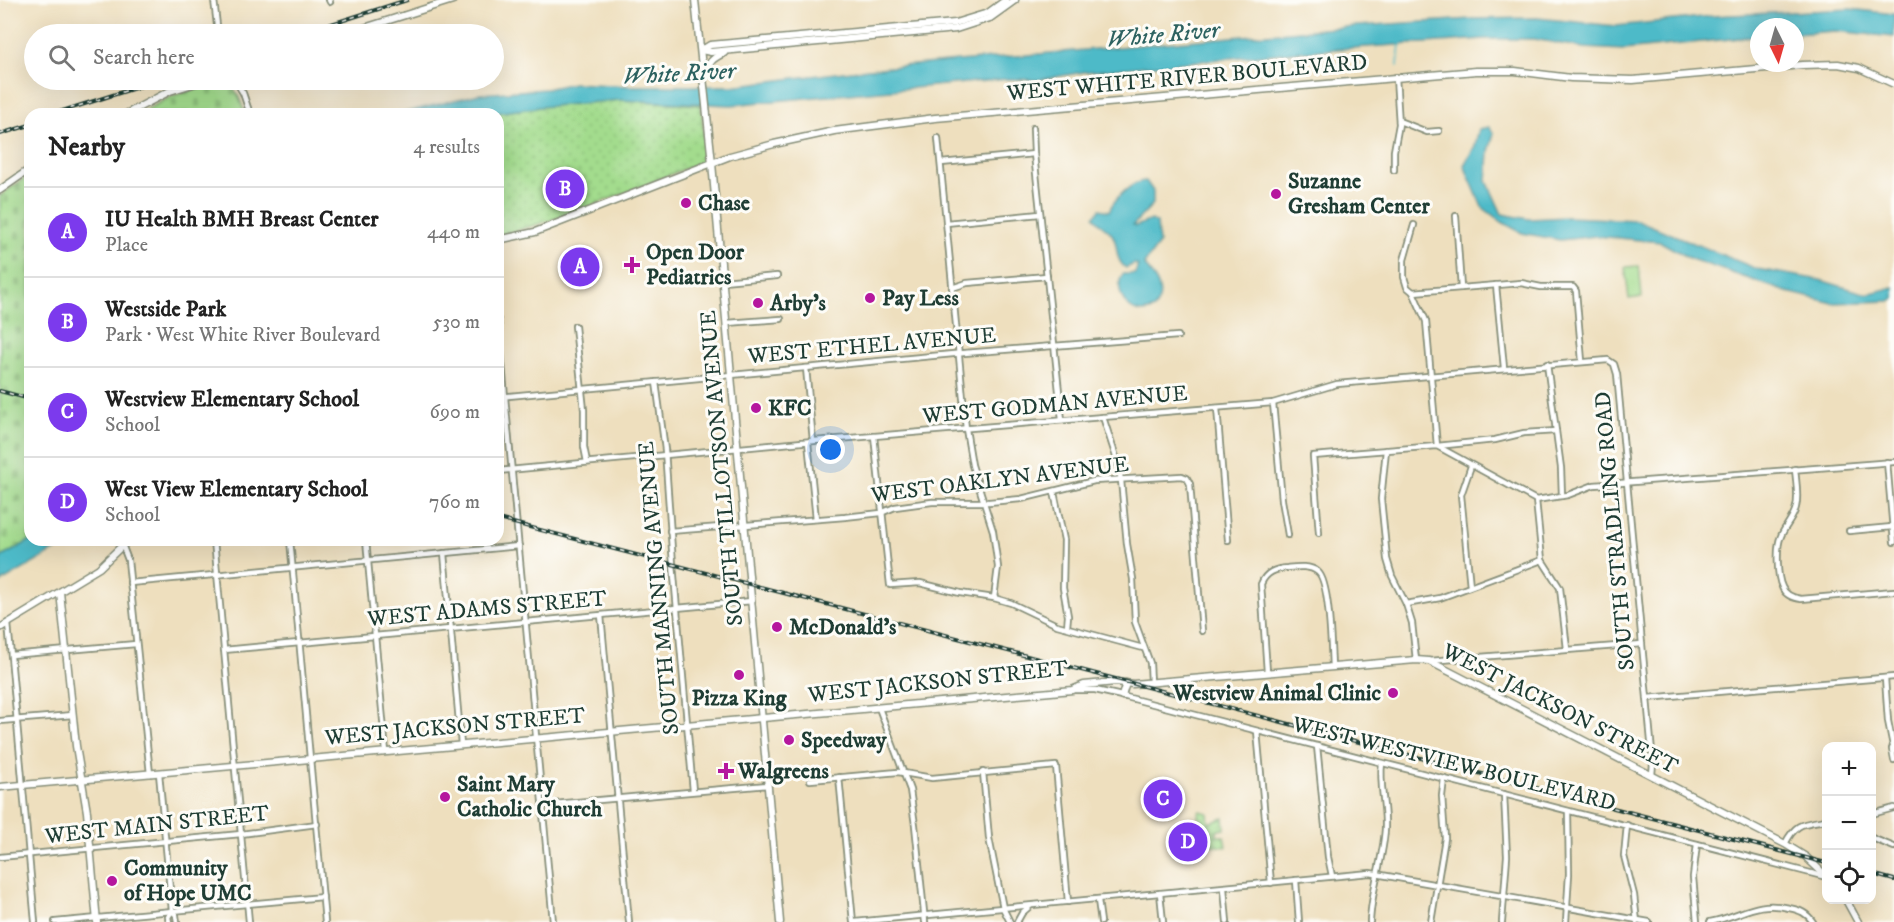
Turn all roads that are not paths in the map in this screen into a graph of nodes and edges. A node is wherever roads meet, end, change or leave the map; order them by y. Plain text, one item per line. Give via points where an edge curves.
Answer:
1 (214, 0) edge
2 (453, 0) edge
3 (695, 0) edge
4 (1006, 0) edge
5 (1015, 0) edge
6 (217, 24) edge
7 (377, 24) edge
8 (732, 49) junction
9 (701, 50) junction
10 (705, 69) junction
11 (1396, 77) junction
12 (1894, 84) edge
13 (176, 90) edge
14 (241, 90) edge
15 (138, 108) edge
16 (248, 108) edge
17 (1399, 120) junction
18 (1033, 128) dead end
19 (1439, 131) dead end
20 (938, 138) dead end
21 (1034, 154) junction
22 (712, 163) junction
23 (940, 163) junction
24 (1394, 170) dead end
25 (24, 173) edge
26 (0, 190) edge
27 (1040, 214) junction
28 (1456, 216) dead end
29 (946, 223) junction
30 (1414, 225) dead end
31 (504, 239) edge
32 (777, 276) dead end
33 (1047, 276) junction
34 (723, 281) junction
35 (1496, 285) junction
36 (952, 288) junction
37 (1461, 288) junction
38 (1413, 292) junction
39 (781, 319) dead end
40 (726, 323) junction
41 (574, 326) dead end
42 (1178, 336) dead end
43 (1054, 346) junction
44 (958, 354) junction
45 (1582, 361) junction
46 (1611, 362) joint
47 (1547, 364) junction
48 (806, 368) junction
49 (1504, 368) junction
50 (731, 375) junction
51 (1431, 375) junction
52 (656, 382) junction
53 (504, 385) edge
54 (580, 389) junction
55 (505, 396) junction
56 (1273, 403) junction
57 (1217, 408) junction
58 (1103, 417) junction
59 (1062, 420) junction
60 (966, 429) junction
61 (1556, 431) junction
62 (874, 436) junction
63 (811, 441) junction
64 (1437, 446) junction
65 (738, 448) junction
66 (1386, 450) junction
67 (665, 455) junction
68 (588, 462) junction
69 (1887, 462) junction
70 (1894, 462) edge
71 (1471, 466) junction
72 (1795, 469) junction
73 (512, 470) junction
74 (504, 471) edge
75 (1121, 480) junction
76 (1627, 483) junction
77 (1054, 492) junction
78 (1562, 496) junction
79 (1536, 500) junction
80 (984, 502) junction
81 (881, 513) junction
82 (816, 519) junction
83 (745, 525) junction
84 (1892, 527) junction
85 (670, 531) junction
86 (1849, 531) dead end
87 (1319, 533) dead end
88 (1288, 535) dead end
89 (1228, 540) dead end
90 (1894, 542) edge
91 (215, 546) edge
92 (291, 546) edge
93 (367, 546) edge
94 (519, 546) junction
95 (123, 547) joint
96 (444, 553) junction
97 (368, 560) junction
98 (1542, 560) junction
99 (293, 567) junction
100 (217, 574) junction
101 (130, 583) junction
102 (1470, 586) junction
103 (1894, 591) edge
104 (60, 592) junction
105 (994, 598) junction
106 (752, 601) junction
107 (1406, 604) junction
108 (676, 608) junction
109 (601, 615) junction
110 (526, 622) junction
111 (8, 623) junction
112 (1066, 627) junction
113 (0, 628) edge
114 (450, 629) junction
115 (1202, 631) dead end
116 (375, 636) junction
117 (300, 643) junction
118 (136, 644) junction
119 (1642, 644) junction
120 (1143, 648) junction
121 (1567, 649) junction
122 (67, 650) junction
123 (224, 650) junction
124 (11, 655) junction
125 (1416, 660) junction
126 (1429, 661) junction
127 (1332, 667) junction
128 (1267, 672) junction
129 (1894, 677) edge
130 (1886, 678) junction
131 (1151, 682) junction
132 (1126, 683) junction
133 (1072, 690) junction
134 (1122, 696) junction
135 (1647, 698) junction
136 (879, 708) junction
137 (73, 715) junction
138 (763, 718) junction
139 (17, 720) junction
140 (0, 722) edge
141 (687, 725) junction
142 (612, 731) junction
143 (1257, 731) junction
144 (537, 738) junction
145 (461, 745) junction
146 (1317, 746) junction
147 (1893, 749) edge
148 (386, 752) junction
149 (310, 759) junction
150 (1894, 760) edge
151 (1382, 763) junction
152 (235, 766) junction
153 (983, 772) junction
154 (159, 773) junction
155 (905, 773) junction
156 (150, 774) junction
157 (1652, 775) junction
158 (839, 777) junction
159 (1444, 779) junction
160 (82, 780) junction
161 (810, 780) dead end
162 (768, 784) junction
163 (22, 785) junction
164 (0, 788) edge
165 (693, 791) junction
166 (1504, 794) junction
167 (617, 798) junction
168 (543, 805) junction
169 (1894, 808) edge
170 (1568, 811) junction
171 (1876, 813) edge
172 (1822, 821) edge
173 (317, 824) junction
174 (1627, 825) junction
175 (241, 834) junction
176 (1876, 840) edge
177 (166, 841) junction
178 (1697, 844) junction
179 (1785, 844) junction
180 (1894, 847) edge
181 (91, 849) junction
182 (29, 854) junction
183 (0, 857) edge
184 (1822, 872) edge
185 (1378, 873) junction
186 (1332, 876) junction
187 (1822, 876) edge
188 (1296, 880) junction
189 (1271, 883) junction
190 (1437, 884) junction
191 (1224, 888) junction
192 (1160, 893) junction
193 (1504, 896) junction
194 (323, 897) junction
195 (1098, 900) junction
196 (1068, 902) junction
197 (248, 904) junction
198 (1848, 904) edge
199 (1030, 906) junction
200 (1003, 908) junction
201 (1566, 908) junction
202 (172, 911) junction
203 (924, 916) junction
204 (97, 920) edge
205 (1636, 921) edge
206 (35, 922) edge
207 (55, 922) edge
208 (169, 922) edge
209 (177, 922) edge
210 (249, 922) edge
211 (325, 922) edge
212 (553, 922) edge
213 (629, 922) edge
214 (780, 922) edge
215 (854, 922) edge
216 (925, 922) edge
217 (1010, 922) edge
218 (1017, 922) edge
219 (1101, 922) edge
220 (1163, 922) edge
221 (1227, 922) edge
222 (1299, 922) edge
223 (1370, 922) edge
224 (1431, 922) edge
225 (1502, 922) edge
226 (1566, 922) edge
227 (1648, 922) edge
228 (1697, 922) edge
229 (1710, 922) edge
230 (1813, 922) edge
231 (1858, 922) edge

1 - 6 street
2 - 7 main road
3 - 9 main road
4 - 9 main road via 988,13 955,23 710,45
5 - 8 main road via 990,18 956,29
8 - 9 main road
8 - 10 main road via 714,57
9 - 10 main road
10 - 22 main road, SOUTH TILLOTSON AVENUE
11 - 12 main road, WEST WHITE RIVER BOULEVARD via 1476,71 1634,80 1838,64 1876,74
11 - 17 street
11 - 22 main road, WEST WHITE RIVER BOULEVARD via 834,130
13 - 15 main road
14 - 16 street
17 - 19 street via 1427,132
17 - 24 street
18 - 21 street
20 - 23 street
21 - 23 street
21 - 27 street
22 - 31 main road, WEST WHITE RIVER BOULEVARD via 553,225
22 - 34 main road, SOUTH TILLOTSON AVENUE
23 - 29 street
25 - 26 main road
27 - 29 street
27 - 33 street
28 - 37 street
29 - 36 street
30 - 38 street via 1403,270 1405,282
32 - 34 street
33 - 36 street
33 - 43 street
34 - 40 main road, SOUTH TILLOTSON AVENUE
35 - 37 street
35 - 45 street via 1573,287
35 - 49 street
36 - 44 street
37 - 38 street
38 - 51 street via 1426,321
39 - 40 street
40 - 50 main road, SOUTH TILLOTSON AVENUE
41 - 54 street
42 - 43 street, WEST ETHEL AVENUE
43 - 44 street, WEST ETHEL AVENUE
43 - 59 street
44 - 48 street, WEST ETHEL AVENUE
44 - 60 street
45 - 46 street, WEST GODMAN AVENUE
45 - 47 street, WEST GODMAN AVENUE
46 - 76 street, SOUTH STRADLING ROAD via 1617,374
47 - 49 street, WEST GODMAN AVENUE
47 - 61 street
48 - 50 street, WEST ETHEL AVENUE
48 - 63 street
49 - 51 street, WEST GODMAN AVENUE
50 - 52 street, WEST ETHEL AVENUE
50 - 65 main road, SOUTH TILLOTSON AVENUE
51 - 56 street, WEST GODMAN AVENUE via 1334,384
51 - 64 street
52 - 54 street, WEST ETHEL AVENUE
52 - 67 street, SOUTH MANNING AVENUE
53 - 55 street
54 - 55 street, WEST ETHEL AVENUE
54 - 68 street
55 - 73 street
56 - 57 street, WEST GODMAN AVENUE
56 - 88 street
57 - 58 street, WEST GODMAN AVENUE
57 - 89 street
58 - 59 street, WEST GODMAN AVENUE
58 - 75 street
59 - 60 street, WEST GODMAN AVENUE
60 - 62 street, WEST GODMAN AVENUE
60 - 80 street
61 - 64 street
61 - 78 street
62 - 63 street, WEST GODMAN AVENUE
62 - 81 street
63 - 65 street, WEST GODMAN AVENUE
63 - 82 street
64 - 66 street
64 - 71 street
65 - 67 street, WEST GODMAN AVENUE
65 - 83 main road, SOUTH TILLOTSON AVENUE
66 - 87 street via 1313,456
66 - 107 street via 1382,499 1387,559
67 - 68 street, WEST GODMAN AVENUE
67 - 85 street, SOUTH MANNING AVENUE
68 - 73 street, WEST GODMAN AVENUE
69 - 70 street
69 - 72 street
69 - 84 street
71 - 79 street
71 - 102 street via 1461,495
72 - 76 street
72 - 103 street via 1797,504 1777,550 1781,585 1786,594 1801,599
73 - 74 street, WEST GODMAN AVENUE
73 - 94 street
75 - 77 street, WEST OAKLYN AVENUE via 1094,481
75 - 115 street, WEST OAKLYN AVENUE via 1180,476 1190,484
75 - 120 street via 1135,622
76 - 78 street via 1588,487
76 - 119 street, SOUTH STRADLING ROAD
77 - 80 street, WEST OAKLYN AVENUE
77 - 112 street via 1064,540
78 - 79 street
79 - 98 street
80 - 81 street, WEST OAKLYN AVENUE via 932,502
80 - 105 street via 998,567
81 - 82 street, WEST OAKLYN AVENUE
81 - 105 street via 890,585 920,583
82 - 83 street, WEST OAKLYN AVENUE
83 - 85 street, WEST OAKLYN AVENUE
83 - 106 main road, SOUTH TILLOTSON AVENUE
84 - 86 street
84 - 90 street
85 - 108 street, SOUTH MANNING AVENUE
91 - 100 street
92 - 99 street
93 - 97 street
94 - 96 street
94 - 110 street
95 - 101 street
95 - 104 main road via 99,568
96 - 97 street
96 - 114 street
97 - 99 street
97 - 116 street
98 - 102 street
98 - 121 street via 1562,594
99 - 100 street
99 - 117 street
100 - 101 street
100 - 123 street
101 - 118 street
102 - 107 street via 1440,598
104 - 111 main road
104 - 122 main road
105 - 112 street
106 - 108 street, WEST ADAMS STREET
106 - 138 main road, SOUTH TILLOTSON AVENUE
107 - 125 street via 1414,630
108 - 109 street, WEST ADAMS STREET
108 - 141 street, SOUTH MANNING AVENUE
109 - 110 street, WEST ADAMS STREET
109 - 142 street
110 - 114 street, WEST ADAMS STREET
110 - 144 street
111 - 113 main road
111 - 124 street
112 - 120 street
114 - 116 street, WEST ADAMS STREET
114 - 145 street
116 - 117 street, WEST ADAMS STREET
116 - 148 street
117 - 123 street, WEST ADAMS STREET
117 - 149 street
118 - 122 street
118 - 156 street
119 - 121 street
119 - 135 street, SOUTH STRADLING ROAD
120 - 131 street via 1150,663
121 - 126 street
122 - 124 street
122 - 137 main road
123 - 152 street
124 - 139 street
125 - 126 main road, WEST JACKSON STREET
125 - 127 main road, WEST JACKSON STREET
126 - 157 main road, WEST JACKSON STREET
127 - 128 main road, WEST JACKSON STREET
127 - 128 street via 1326,587 1319,572 1291,568 1267,575 1261,587
128 - 131 main road, WEST JACKSON STREET
129 - 130 street
130 - 135 street
130 - 147 street
131 - 132 main road, WEST JACKSON STREET
132 - 133 main road, WEST JACKSON STREET via 1084,685
132 - 134 main road
133 - 134 street, WEST WESTVIEW BOULEVARD
133 - 136 main road, WEST JACKSON STREET
134 - 143 street, WEST WESTVIEW BOULEVARD
135 - 157 street, SOUTH STRADLING ROAD
136 - 138 main road, WEST JACKSON STREET
136 - 155 street
137 - 139 street
137 - 160 main road
138 - 141 main road, WEST JACKSON STREET
138 - 162 main road, SOUTH TILLOTSON AVENUE
139 - 140 street
139 - 163 street
141 - 142 main road, WEST JACKSON STREET
141 - 165 street, SOUTH MANNING AVENUE
142 - 144 main road, WEST JACKSON STREET
142 - 167 street
143 - 146 street, WEST WESTVIEW BOULEVARD
143 - 189 street
144 - 145 main road, WEST JACKSON STREET
144 - 168 street
145 - 148 main road, WEST JACKSON STREET
146 - 151 street, WEST WESTVIEW BOULEVARD
146 - 186 street
147 - 150 street
148 - 149 main road, WEST JACKSON STREET
149 - 152 main road, WEST JACKSON STREET
149 - 173 street
151 - 159 street, WEST WESTVIEW BOULEVARD
151 - 185 street via 1385,818
152 - 154 main road, WEST JACKSON STREET
152 - 175 street
153 - 155 street via 926,778
153 - 196 street via 1056,766
153 - 200 street via 989,838
154 - 156 main road, WEST JACKSON STREET
154 - 177 street
155 - 158 street
155 - 203 street via 912,802
156 - 160 main road, WEST JACKSON STREET
157 - 179 main road, WEST JACKSON STREET
158 - 161 street
158 - 215 street
159 - 166 street, WEST WESTVIEW BOULEVARD
159 - 190 street via 1445,833
160 - 163 main road, WEST JACKSON STREET
160 - 181 main road
162 - 165 street
162 - 214 main road, SOUTH TILLOTSON AVENUE
163 - 164 main road, WEST JACKSON STREET
163 - 182 street
165 - 167 street
166 - 170 street, WEST WESTVIEW BOULEVARD
166 - 193 street
167 - 168 street
167 - 213 street
168 - 212 street
169 - 171 street
170 - 174 street, WEST WESTVIEW BOULEVARD
170 - 201 street
172 - 179 street via 1797,826
173 - 175 street, WEST MAIN STREET
173 - 194 street
174 - 178 street, WEST WESTVIEW BOULEVARD
174 - 205 street via 1624,856
175 - 177 street, WEST MAIN STREET
175 - 197 street
176 - 180 street
177 - 181 street, WEST MAIN STREET
177 - 202 street
178 - 187 street, WEST WESTVIEW BOULEVARD
178 - 228 street via 1693,877
179 - 184 main road, WEST JACKSON STREET
181 - 182 street, WEST MAIN STREET
181 - 204 main road
182 - 183 street, WEST MAIN STREET
182 - 206 street
185 - 186 street
185 - 190 street
185 - 223 street
186 - 188 street
188 - 189 street
188 - 222 street
189 - 191 street
190 - 193 street
190 - 224 street
191 - 192 street
191 - 221 street
192 - 195 street
192 - 220 street
193 - 201 street
193 - 225 street
194 - 197 street
194 - 211 street
195 - 196 street
195 - 219 street
196 - 199 street
197 - 202 street
197 - 210 street
198 - 231 main road
199 - 200 street
199 - 218 street
200 - 203 street
200 - 217 street
201 - 205 street
201 - 226 street
202 - 204 street
202 - 208 street
202 - 209 street
203 - 215 street
203 - 216 street
204 - 207 street
205 - 227 street
229 - 230 street via 1770,904 1801,911

